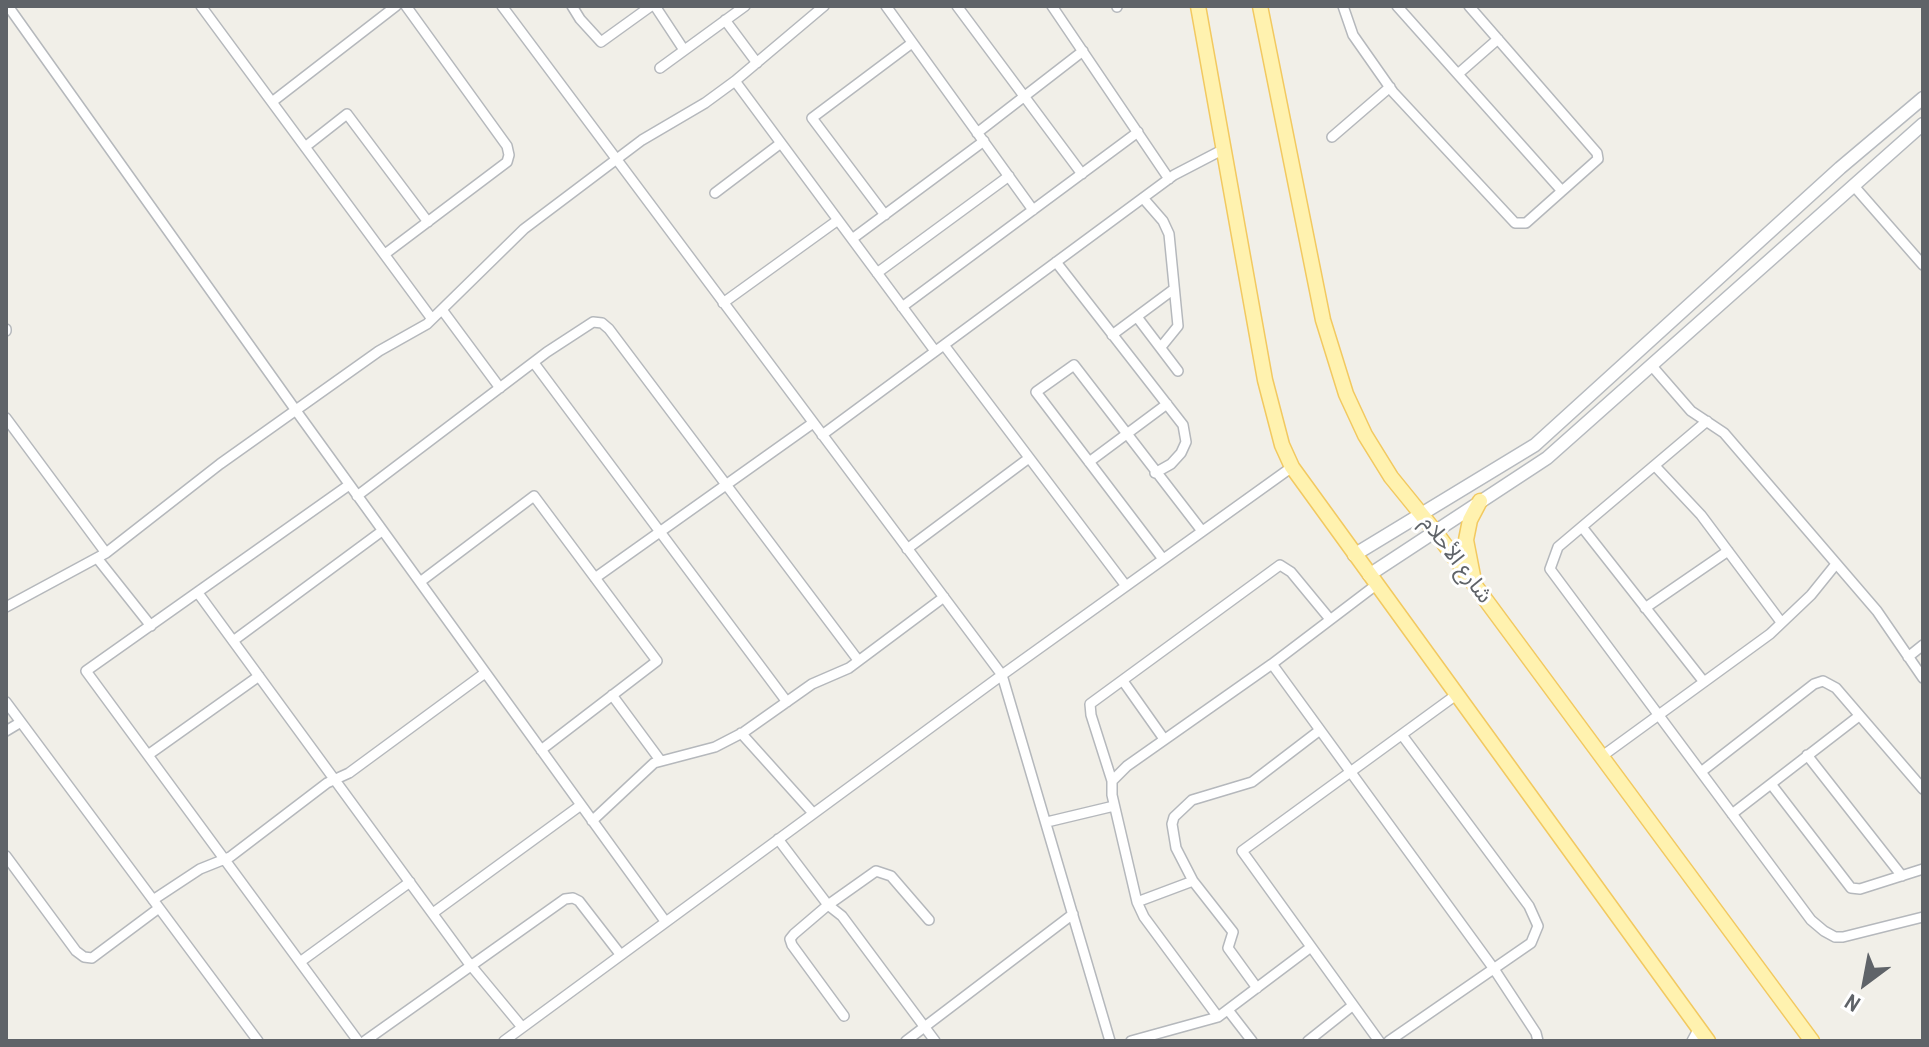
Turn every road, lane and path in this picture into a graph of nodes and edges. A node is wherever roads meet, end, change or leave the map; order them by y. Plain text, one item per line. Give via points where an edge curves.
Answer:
1 (8, 6) edge
2 (201, 6) edge
3 (396, 6) edge
4 (406, 6) edge
5 (502, 6) edge
6 (572, 6) edge
7 (653, 6) edge
8 (824, 6) edge
9 (886, 6) edge
10 (957, 6) edge
11 (1052, 6) edge
12 (1198, 6) edge
13 (1260, 6) edge
14 (1343, 6) edge
15 (1397, 6) edge
16 (1469, 6) edge
17 (739, 8) edge
18 (15, 15) junction
19 (725, 20) junction
20 (6, 22) edge
21 (1498, 39) junction
22 (912, 43) junction
23 (684, 50) junction
24 (1083, 51) junction
25 (757, 63) junction
26 (660, 68) dead end
27 (1458, 74) junction
28 (735, 81) junction
29 (1390, 87) junction
30 (1024, 97) junction
31 (1923, 98) edge
32 (272, 102) junction
33 (1923, 124) edge
34 (1138, 132) junction
35 (980, 137) junction
36 (1332, 137) dead end
37 (781, 143) junction
38 (305, 147) junction
39 (1224, 149) junction
40 (616, 161) junction
41 (1840, 168) junction
42 (1082, 174) junction
43 (1009, 176) junction
44 (1169, 179) junction
45 (1853, 185) junction
46 (1562, 191) junction
47 (715, 193) dead end
48 (1143, 198) junction
49 (1033, 210) junction
50 (885, 215) junction
51 (838, 220) junction
52 (428, 222) junction
53 (852, 239) junction
54 (385, 254) junction
55 (1056, 262) junction
56 (1923, 265) edge
57 (877, 273) junction
58 (1174, 289) junction
59 (723, 303) junction
60 (902, 307) junction
61 (443, 311) junction
62 (1137, 317) junction
63 (432, 319) junction
64 (1112, 335) junction
65 (944, 345) junction
66 (1161, 347) junction
67 (935, 351) junction
68 (534, 363) junction
69 (1651, 365) junction
70 (1178, 371) dead end
71 (500, 388) junction
72 (1589, 397) junction
73 (1167, 404) junction
74 (1600, 410) junction
75 (297, 412) junction
76 (6, 418) edge
77 (1707, 421) junction
78 (813, 423) junction
79 (822, 435) junction
80 (1126, 435) junction
81 (1029, 458) junction
82 (1089, 462) junction
83 (1655, 466) junction
84 (1292, 467) junction
85 (1155, 473) junction
86 (349, 485) junction
87 (726, 485) junction
88 (357, 496) junction
89 (1480, 501) junction
90 (1422, 515) junction
91 (1582, 527) junction
92 (1434, 530) junction
93 (382, 531) junction
94 (1202, 531) junction
95 (660, 532) junction
96 (907, 549) junction
97 (1728, 551) junction
98 (102, 555) junction
99 (1354, 555) junction
100 (1163, 559) junction
101 (1836, 564) junction
102 (595, 578) junction
103 (1372, 580) junction
104 (420, 582) junction
105 (1126, 586) junction
106 (1477, 588) junction
107 (198, 593) junction
108 (944, 597) junction
109 (6, 607) edge
110 (1645, 608) junction
111 (1329, 618) junction
112 (1781, 622) junction
113 (151, 626) junction
114 (233, 641) junction
115 (1923, 645) edge
116 (1908, 657) junction
117 (858, 660) junction
118 (1272, 664) junction
119 (485, 673) junction
120 (1002, 675) junction
121 (259, 676) junction
122 (1923, 678) edge
123 (1123, 681) junction
124 (1704, 682) junction
125 (612, 695) junction
126 (1456, 695) junction
127 (6, 702) edge
128 (787, 702) junction
129 (1659, 715) junction
130 (1859, 716) junction
131 (21, 722) junction
132 (1320, 730) junction
133 (6, 731) edge
134 (741, 733) junction
135 (1402, 735) junction
136 (1164, 739) junction
137 (541, 750) junction
138 (148, 755) junction
139 (1807, 755) junction
140 (1601, 757) junction
141 (660, 760) junction
142 (1701, 772) junction
143 (1351, 773) junction
144 (335, 780) junction
145 (1112, 781) junction
146 (1771, 784) junction
147 (1923, 789) edge
148 (581, 805) junction
149 (1114, 806) junction
150 (813, 813) junction
151 (1732, 814) junction
152 (592, 821) junction
153 (1047, 822) junction
154 (778, 839) junction
155 (6, 856) edge
156 (224, 859) junction
157 (1923, 869) edge
158 (1902, 876) junction
159 (1193, 881) junction
160 (410, 882) junction
161 (1137, 902) junction
162 (156, 904) junction
163 (828, 905) junction
164 (433, 913) junction
165 (1073, 914) junction
166 (1923, 917) edge
167 (929, 920) dead end
168 (665, 921) junction
169 (1311, 947) junction
170 (620, 954) junction
171 (300, 962) junction
172 (471, 966) junction
173 (1494, 969) junction
174 (1257, 988) junction
175 (1352, 1006) junction
176 (1228, 1010) junction
177 (844, 1016) dead end
178 (1218, 1017) junction
179 (522, 1027) junction
180 (925, 1027) junction
181 (1696, 1035) edge
182 (1311, 1040) edge
183 (258, 1041) edge
184 (358, 1041) edge
185 (365, 1041) edge
186 (504, 1041) edge
187 (906, 1041) edge
188 (935, 1041) edge
189 (1110, 1041) edge
190 (1131, 1041) edge
191 (1252, 1041) edge
192 (1379, 1041) edge
193 (1389, 1041) edge
194 (1538, 1041) edge
195 (1708, 1041) edge
196 (1812, 1041) edge

1 - 18 street
2 - 32 street
3 - 32 street
4 - 52 street via 509,155 507,162
5 - 40 street
6 - 7 street via 601,42
7 - 23 street
8 - 25 street
9 - 22 street
10 - 30 street
11 - 24 street
12 - 39 main road
13 - 90 main road, شارع الأحلام via 1323,320 1346,394 1385,467
14 - 29 street via 1353,35
15 - 27 street
16 - 21 street
17 - 19 street
18 - 20 street
18 - 75 street
19 - 23 street
19 - 25 street
21 - 27 street
21 - 46 street via 1597,153 1598,159
22 - 35 street
22 - 50 street via 812,118
23 - 26 street
24 - 30 street
24 - 34 street
25 - 28 street
27 - 46 street
28 - 37 street
28 - 40 street
29 - 36 street
29 - 46 street via 1515,223 1526,223
30 - 35 street
30 - 42 street
31 - 41 main road
32 - 38 street
33 - 45 main road
34 - 42 street
34 - 44 street
35 - 43 street
35 - 50 street
37 - 47 street
37 - 51 street
38 - 52 street via 347,114
38 - 54 street
39 - 44 street
39 - 84 main road via 1265,380
40 - 59 street
40 - 61 street via 524,229
41 - 45 main road
41 - 72 main road
42 - 49 street
43 - 49 street
43 - 57 street
44 - 48 street
45 - 56 street
45 - 69 main road
48 - 55 street
48 - 58 street via 1169,234
49 - 60 street
50 - 53 street
51 - 53 street
51 - 59 street
52 - 54 street
53 - 57 street
54 - 63 street
55 - 64 street
55 - 65 street
57 - 60 street
58 - 62 street
58 - 66 street via 1178,326
59 - 78 street
60 - 67 street
61 - 63 street
61 - 71 street
62 - 64 street
62 - 66 street
63 - 75 street
64 - 73 street
65 - 67 street
65 - 81 street
66 - 70 street
67 - 79 street
68 - 71 street
68 - 87 street via 593,322 602,323
68 - 95 street
69 - 74 main road
69 - 77 street via 1691,411
71 - 88 street
72 - 74 main road
72 - 90 main road via 1535,445
73 - 80 street
73 - 85 street via 1183,425 1186,442 1171,464
74 - 89 main road via 1547,458
75 - 86 street
75 - 98 street
76 - 98 street
77 - 83 street
77 - 101 street via 1724,433
78 - 79 street
78 - 87 street
79 - 96 street
80 - 82 street
80 - 82 street via 1074,365 1036,392
80 - 85 street
81 - 96 street
81 - 105 street
82 - 100 street
83 - 91 street
83 - 97 street
84 - 94 street
84 - 99 main road
85 - 94 street
86 - 88 street
86 - 107 street
87 - 95 street
87 - 117 street
88 - 93 street
89 - 92 main road
89 - 106 main road via 1466,540
90 - 92 main road, شارع الأحلام
90 - 99 main road
91 - 110 street
91 - 129 street via 1558,547 1550,569
92 - 103 main road
92 - 106 main road, شارع الأحلام
93 - 104 street
93 - 114 street
94 - 100 street
95 - 102 street
95 - 128 street
96 - 108 street
97 - 110 street
97 - 112 street
98 - 109 street
98 - 113 street
99 - 103 main road
100 - 105 street
101 - 112 street
101 - 116 street
102 - 104 street via 534,496
102 - 125 street via 657,661
103 - 111 street
103 - 126 main road
104 - 119 street
105 - 120 street
106 - 140 main road, شارع الأحلام
107 - 113 street
107 - 114 street
108 - 117 street
108 - 120 street
110 - 124 street
111 - 118 street
111 - 123 street via 1280,565
112 - 124 street
113 - 138 street via 86,671
114 - 121 street
115 - 116 street
116 - 122 street
117 - 128 street
118 - 132 street
118 - 136 street
119 - 137 street
119 - 144 street
120 - 150 street
120 - 153 street
121 - 138 street
121 - 144 street
123 - 136 street
123 - 145 street via 1090,704
124 - 129 street
125 - 137 street
125 - 141 street
126 - 135 street
126 - 181 main road
127 - 131 street
128 - 134 street
129 - 140 street
129 - 142 street
130 - 139 street
130 - 142 street via 1836,688 1823,681 1814,684
130 - 147 street
131 - 133 street
131 - 162 street
132 - 143 street
132 - 159 street via 1252,782 1192,800 1174,817 1176,848
134 - 141 street via 715,747
134 - 150 street
135 - 143 street
135 - 173 street via 1534,915 1538,926 1531,943
136 - 145 street
137 - 148 street
138 - 156 street
139 - 146 street
139 - 158 street
140 - 196 main road, شارع الأحلام
141 - 152 street
142 - 151 street
143 - 169 street via 1242,851
143 - 173 street
144 - 156 street
144 - 160 street
145 - 149 street
146 - 151 street
146 - 158 street via 1851,888
148 - 152 street
148 - 164 street
149 - 153 street
149 - 161 street
150 - 154 street
151 - 166 street via 1811,920 1835,937
152 - 168 street
153 - 165 street
154 - 163 street
154 - 168 street
155 - 162 street via 84,957 92,958
156 - 162 street via 200,869
156 - 171 street
157 - 158 street
159 - 161 street
159 - 174 street via 1233,932 1228,948
160 - 164 street
160 - 171 street
161 - 178 street
162 - 183 street
163 - 167 street via 876,871 884,871
163 - 177 street via 790,939
163 - 180 street via 842,916
164 - 172 street
165 - 180 street
165 - 189 street
168 - 170 street
169 - 174 street
169 - 175 street
170 - 172 street via 573,898
170 - 179 street
171 - 184 street
172 - 179 street
172 - 185 street
173 - 193 street
173 - 194 street
174 - 176 street
175 - 182 street
175 - 192 street
176 - 178 street
176 - 191 street
178 - 190 street
179 - 186 street
180 - 187 street
180 - 188 street
181 - 195 main road

